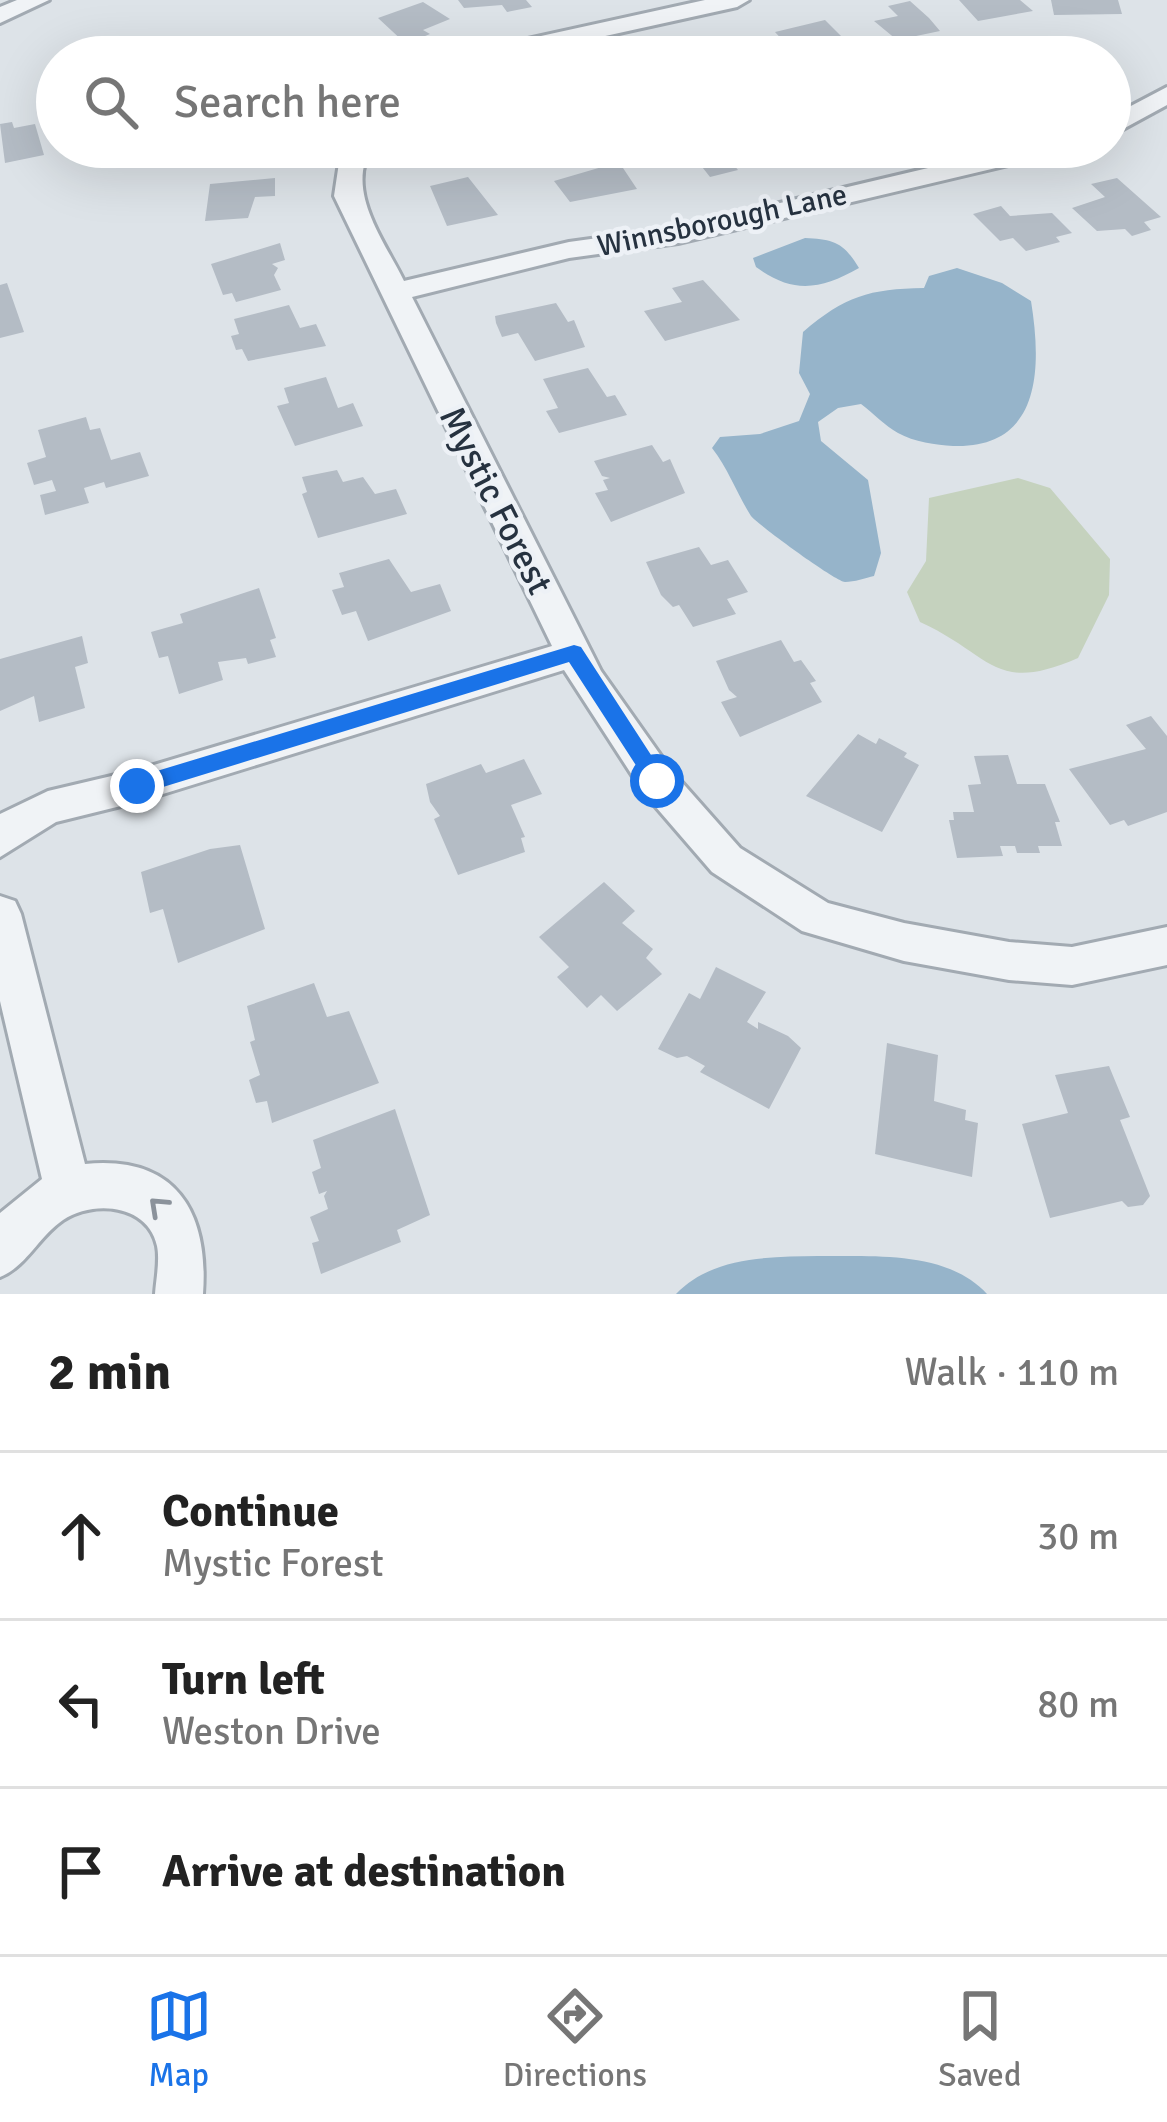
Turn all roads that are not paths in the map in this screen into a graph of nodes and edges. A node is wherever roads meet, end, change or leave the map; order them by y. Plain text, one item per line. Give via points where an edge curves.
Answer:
1 (38, 0) edge
2 (736, 0) edge
3 (0, 16) edge
4 (572, 36) edge
5 (1167, 95) edge
6 (1131, 118) edge
7 (352, 168) edge
8 (961, 168) edge
9 (394, 292) junction
10 (574, 653) junction
11 (0, 840) edge
12 (0, 914) edge
13 (1167, 946) edge
14 (68, 1189) junction
15 (0, 1252) edge
16 (179, 1294) edge

1 - 3 street
2 - 4 street
5 - 6 street
7 - 9 street, Mystic Forest via 348,196
8 - 9 street, Winnsborough Lane
9 - 10 street, Mystic Forest
10 - 11 street via 48,807
10 - 13 street, Mystic Forest via 657,781 725,860 817,918 904,942 1072,966
12 - 14 street
14 - 15 street via 35,1208
16 -> 14 street via 181,1233 163,1205 136,1188 104,1182

